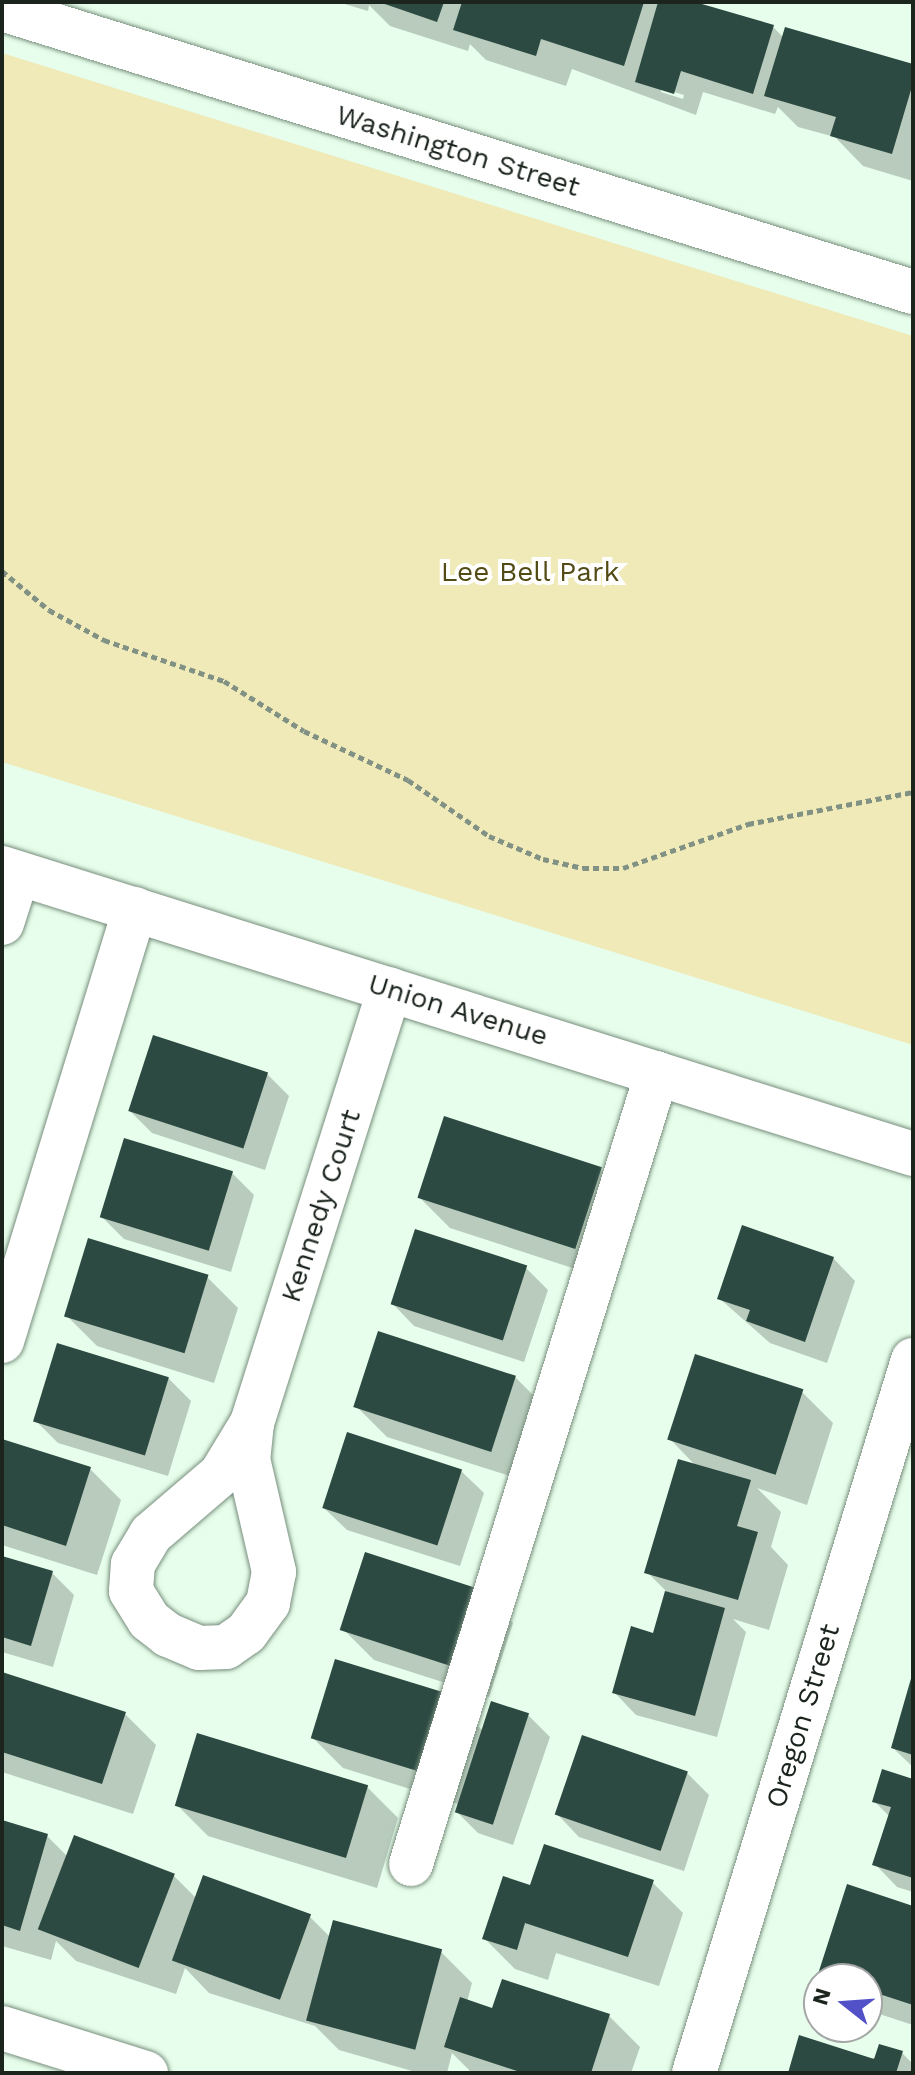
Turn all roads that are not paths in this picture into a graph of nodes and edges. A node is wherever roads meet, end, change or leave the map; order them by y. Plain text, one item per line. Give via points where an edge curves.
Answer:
1 (2, 9) edge
2 (913, 292) edge
3 (10, 870) edge
4 (135, 909) junction
5 (2, 923) edge
6 (390, 989) junction
7 (657, 1073) junction
8 (913, 1154) edge
9 (2, 1341) edge
10 (913, 1360) edge
11 (252, 1423) junction
12 (411, 1864) dead end
13 (2, 2028) edge
14 (146, 2073) edge
15 (694, 2073) edge

1 - 2 street, Washington Street
3 - 4 street, Union Avenue
3 - 5 street
4 - 6 street, Union Avenue
4 - 9 street
6 - 7 street, Union Avenue
6 - 11 street, Kennedy Court
7 - 8 street, Union Avenue
7 - 12 street
10 - 15 street, Oregon Street
11 - 11 street, Kennedy Court via 221,1474 151,1534 133,1564 131,1591 149,1620 199,1648 226,1647 246,1633 268,1603 274,1572 250,1471
13 - 14 street

